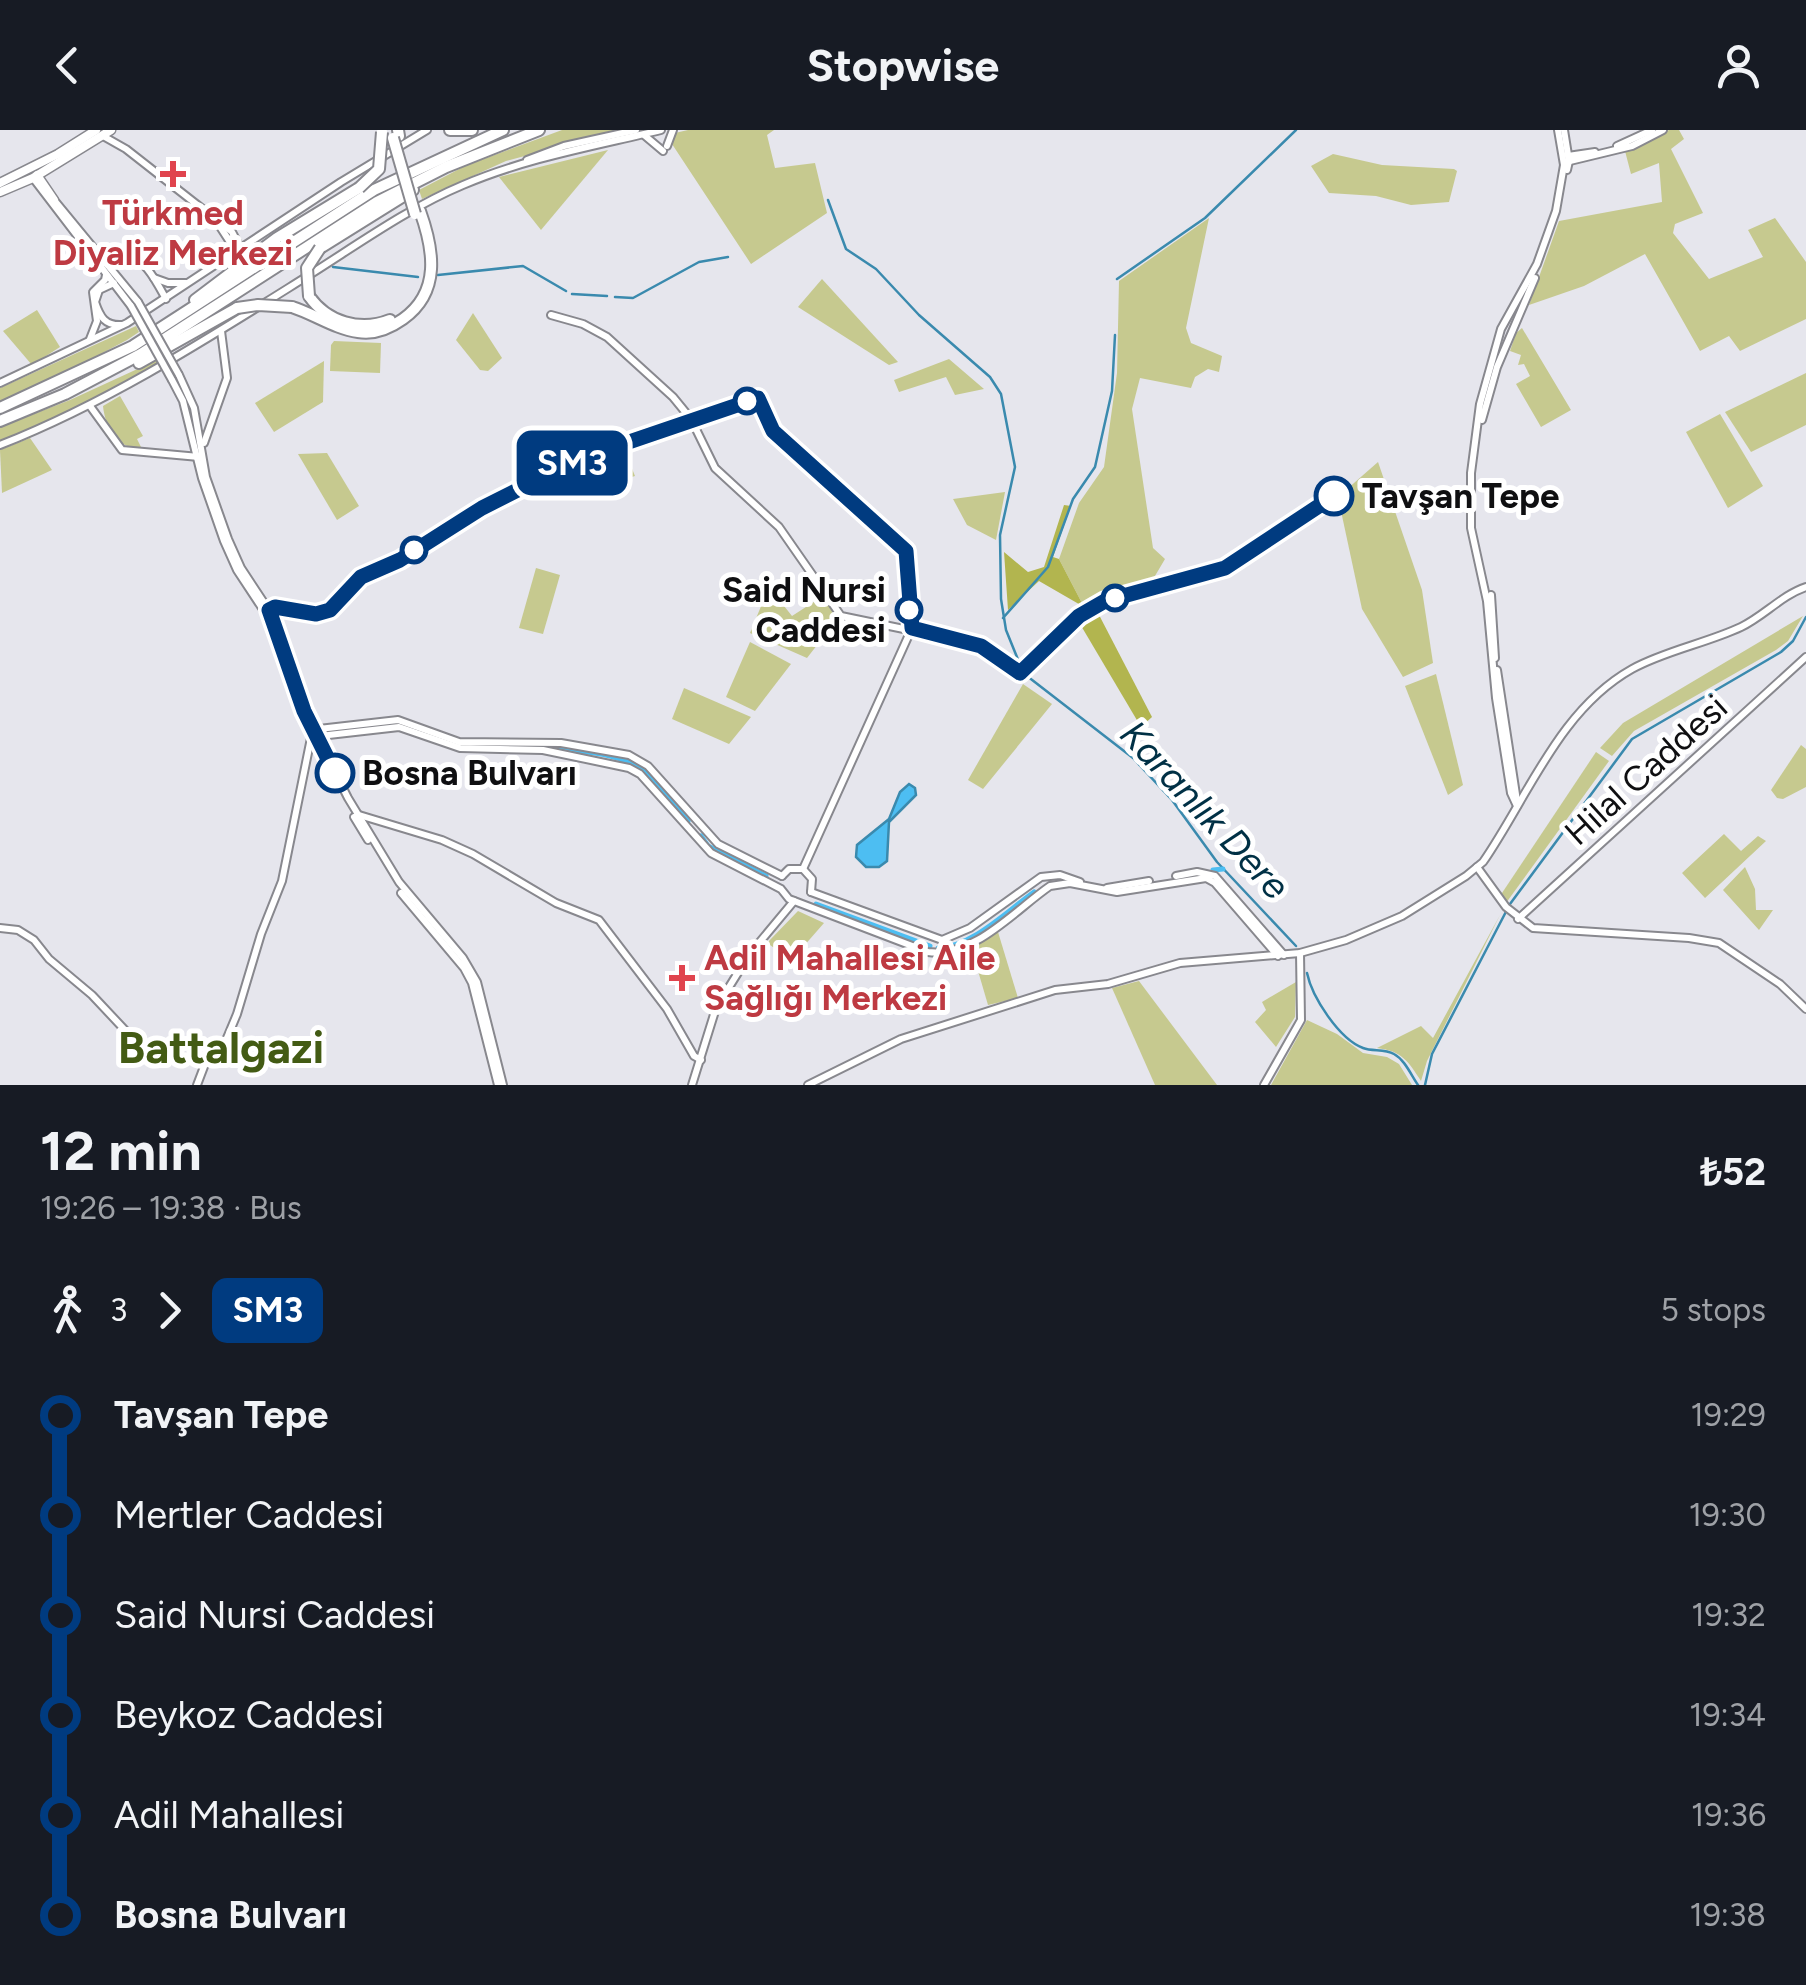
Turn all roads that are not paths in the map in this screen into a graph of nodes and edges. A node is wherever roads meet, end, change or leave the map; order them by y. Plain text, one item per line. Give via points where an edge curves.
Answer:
1 (428, 130) edge
2 (453, 130) edge
3 (472, 130) edge
4 (503, 130) edge
5 (540, 130) edge
6 (661, 130) edge
7 (673, 130) edge
8 (1652, 130) edge
9 (1662, 130) edge
10 (1561, 131) edge
11 (106, 132) edge
12 (643, 132) edge
13 (391, 133) edge
14 (116, 142) joint
15 (1567, 159) junction
16 (45, 166) junction
17 (512, 167) junction
18 (33, 174) junction
19 (0, 183) edge
20 (0, 192) edge
21 (54, 200) junction
22 (418, 213) junction
23 (215, 220) junction
24 (267, 231) junction
25 (232, 232) junction
26 (241, 250) junction
27 (108, 263) junction
28 (219, 264) junction
29 (106, 273) junction
30 (154, 278) junction
31 (196, 279) junction
32 (114, 283) junction
33 (166, 299) junction
34 (134, 304) junction
35 (154, 306) junction
36 (237, 314) junction
37 (551, 315) dead end
38 (98, 318) junction
39 (123, 325) junction
40 (1501, 329) junction
41 (1512, 330) junction
42 (219, 332) junction
43 (106, 334) junction
44 (204, 342) junction
45 (87, 343) junction
46 (223, 347) junction
47 (1500, 351) junction
48 (176, 377) junction
49 (0, 383) edge
50 (52, 387) junction
51 (105, 398) junction
52 (92, 405) junction
53 (0, 408) edge
54 (73, 415) junction
55 (0, 421) edge
56 (100, 421) junction
57 (210, 421) junction
58 (198, 426) junction
59 (195, 444) junction
60 (0, 445) edge
61 (200, 453) junction
62 (182, 454) junction
63 (1806, 587) edge
64 (912, 628) junction
65 (1806, 657) edge
66 (1020, 673) dead end
67 (312, 732) junction
68 (548, 746) junction
69 (1517, 807) junction
70 (355, 814) junction
71 (701, 826) junction
72 (688, 829) junction
73 (1477, 867) junction
74 (803, 869) junction
75 (782, 876) junction
76 (781, 889) junction
77 (811, 892) junction
78 (794, 900) junction
79 (1518, 919) junction
80 (0, 928) edge
81 (933, 940) junction
82 (935, 953) junction
83 (1300, 953) junction
84 (1281, 955) junction
85 (1806, 1009) edge
86 (701, 1060) junction
87 (205, 1064) junction
88 (196, 1085) edge
89 (500, 1085) edge
90 (692, 1085) edge
91 (808, 1085) edge
92 (1264, 1085) edge

1 - 24 street
2 - 3 highway
4 - 50 highway via 374,190 134,346
5 - 22 highway, bridge via 448,170 320,248 307,268 309,296 320,310 368,326 394,318 422,283
5 - 55 highway via 377,202 141,354
6 - 12 street
7 - 12 street via 665,149
8 - 15 street
9 - 15 street via 1632,146
10 - 15 street
11 - 14 main road
11 - 16 main road
12 - 17 street
12 - 17 street via 564,146
13 - 22 highway, bridge
13 - 50 highway, bridge via 379,170 359,188 164,321
14 - 23 street
15 - 40 street via 1548,236
15 - 41 street via 1542,262
16 - 18 main road
16 - 21 main road
17 - 36 street via 409,213
18 - 19 main road
18 - 20 main road
18 - 21 main road
18 - 29 street
21 - 27 street
22 - 36 highway, bridge via 431,245 431,276 420,302 386,329 361,333 292,306 258,305
23 - 25 street
23 - 28 street via 230,242
24 - 25 street
24 - 26 street
25 - 26 street
26 - 28 street
26 - 33 street
27 - 30 street via 128,253
27 - 34 street
28 - 31 street
29 - 32 street
29 - 38 street via 92,296
30 - 31 street via 174,284
30 - 33 street
30 - 35 street
31 - 33 street
32 - 34 street
32 - 38 street via 96,296
33 - 35 street
34 - 48 street, bridge
35 - 39 street
36 - 42 street
36 - 46 street
36 - 55 highway via 68,398
37 - 64 street via 606,337 673,398 715,468 780,528 841,616
38 - 39 street
38 - 43 street
38 - 45 street
39 - 43 street
40 - 41 street
40 - 47 street
41 - 47 street
42 - 44 street
42 - 46 street
43 - 45 street
44 - 46 street
44 - 51 street
45 - 49 street
46 - 57 street via 228,378
47 - 69 street via 1478,446 1475,527
48 - 58 street
48 - 59 street
50 - 53 highway
51 - 52 street
51 - 56 street
52 - 54 street
52 - 56 street
54 - 56 street
54 - 60 street
56 - 62 street via 126,452
57 - 58 street
57 - 61 street
58 - 61 street
59 - 61 street
59 - 62 street
61 - 62 street
61 - 67 street via 228,539 272,615
63 - 69 street via 1764,616 1633,668 1605,689 1567,728
64 - 66 street via 981,646
64 - 74 street
65 - 79 street, Hilal Caddesi
67 - 68 street via 395,727 460,748
67 - 70 street
67 - 87 street via 282,880 227,1038
68 - 71 street via 643,761
68 - 72 street via 635,770
69 - 73 street
70 - 86 street via 442,840 599,920
70 - 89 street via 405,891 478,982
71 - 72 street
71 - 75 street via 718,844
72 - 76 street via 711,853
73 - 79 street
73 - 83 street via 1385,924
74 - 75 street
74 - 77 street via 812,879
75 - 76 street
76 - 78 street
77 - 78 street
77 - 81 street
78 - 82 street
78 - 86 street via 716,1008
79 - 85 street via 1533,928 1719,943
80 - 87 street via 34,940 138,1044
81 - 82 street
81 - 84 street via 970,928 1042,877 1109,888 1206,872
82 - 84 street via 971,944 1059,883 1117,892 1198,877 1215,882
83 - 84 street
83 - 92 street via 1302,1020
84 - 91 street via 1180,963 1108,984 1054,990 901,1039
86 - 90 street
87 - 88 street

